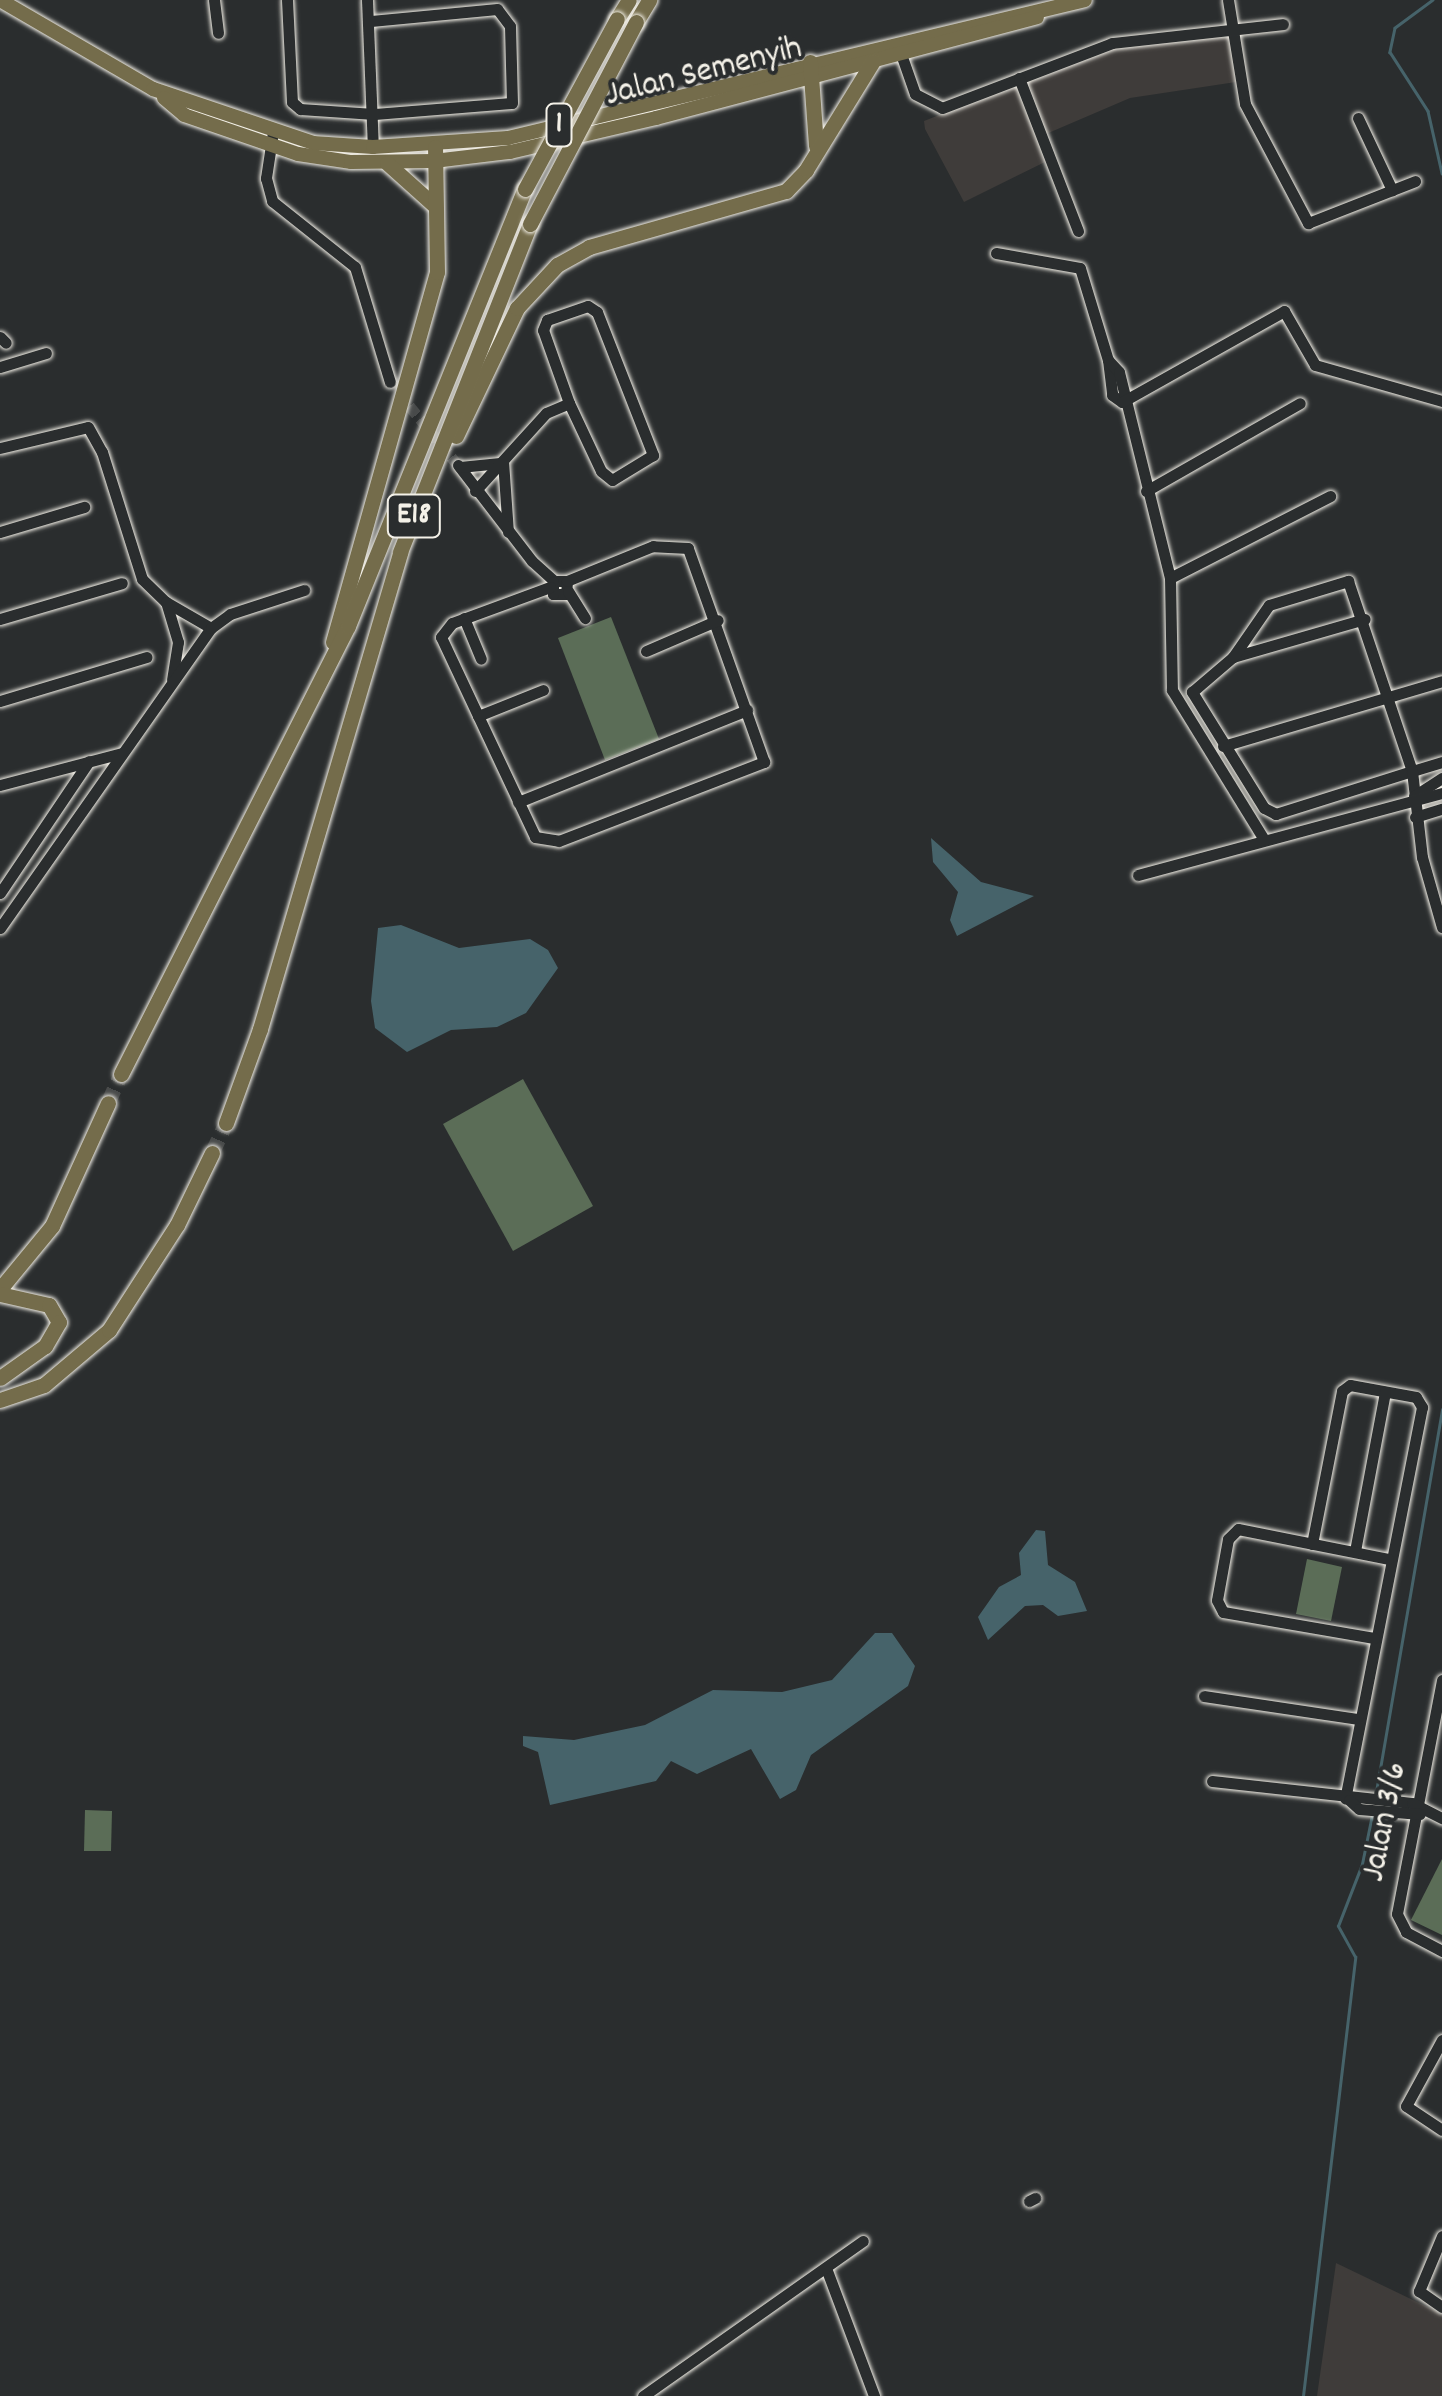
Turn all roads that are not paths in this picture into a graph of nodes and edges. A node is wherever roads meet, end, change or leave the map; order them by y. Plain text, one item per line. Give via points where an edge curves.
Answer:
1 (214, 0) edge
2 (286, 0) edge
3 (367, 0) edge
4 (629, 0) edge
5 (649, 0) edge
6 (1086, 0) edge
7 (1100, 0) edge
8 (1228, 0) edge
9 (4, 6) edge
10 (369, 21) junction
11 (1283, 24) dead end
12 (1232, 29) junction
13 (218, 33) dead end
14 (901, 54) junction
15 (873, 61) junction
16 (811, 69) junction
17 (1020, 78) junction
18 (640, 105) junction
19 (374, 114) junction
20 (1358, 118) dead end
21 (643, 121) junction
22 (270, 139) junction
23 (816, 146) junction
24 (372, 147) junction
25 (435, 154) junction
26 (360, 162) junction
27 (384, 163) junction
28 (1415, 180) dead end
29 (1392, 190) junction
30 (435, 206) junction
31 (1078, 230) dead end
32 (996, 253) dead end
33 (46, 352) dead end
34 (0, 366) edge
35 (390, 382) tunnel mouth
36 (1442, 401) edge
37 (1122, 402) junction
38 (570, 403) junction
39 (1300, 403) dead end
40 (0, 448) edge
41 (503, 462) junction
42 (475, 491) junction
43 (1146, 491) junction
44 (1330, 496) dead end
45 (84, 507) dead end
46 (0, 532) edge
47 (508, 534) junction
48 (400, 552) junction
49 (1170, 578) junction
50 (122, 583) dead end
51 (560, 585) junction
52 (304, 590) dead end
53 (166, 602) junction
54 (464, 618) junction
55 (585, 618) dead end
56 (0, 619) edge
57 (1365, 619) junction
58 (718, 620) junction
59 (212, 628) junction
60 (646, 651) dead end
61 (147, 657) dead end
62 (1233, 657) junction
63 (481, 659) dead end
64 (326, 665) junction
65 (1442, 681) edge
66 (171, 684) junction
67 (544, 690) dead end
68 (1390, 697) junction
69 (0, 701) edge
70 (747, 710) junction
71 (478, 716) junction
72 (1223, 746) junction
73 (122, 752) junction
74 (89, 762) junction
75 (1442, 762) edge
76 (1412, 771) junction
77 (1442, 778) edge
78 (0, 785) edge
79 (1442, 793) edge
80 (1414, 796) junction
81 (518, 802) junction
82 (1442, 809) edge
83 (1415, 817) junction
84 (1263, 838) junction
85 (1138, 875) dead end
86 (0, 892) edge
87 (1438, 900) edge
88 (1442, 927) edge
89 (0, 928) edge
90 (121, 1074) tunnel mouth
91 (108, 1103) tunnel mouth
92 (226, 1122) tunnel mouth
93 (212, 1153) tunnel mouth
94 (0, 1292) edge
95 (0, 1378) edge
96 (1385, 1392) junction
97 (0, 1400) edge
98 (1312, 1544) junction
99 (1355, 1551) junction
100 (1388, 1559) junction
101 (1374, 1638) junction
102 (1442, 1680) edge
103 (1204, 1696) dead end
104 (1358, 1719) junction
105 (1437, 1731) edge
106 (1212, 1780) dead end
107 (1353, 1802) junction
108 (1414, 1810) junction
109 (1442, 1818) edge
110 (1442, 1951) edge
111 (1442, 2040) edge
112 (1442, 2130) edge
113 (1442, 2236) edge
114 (863, 2240) dead end
115 (826, 2268) junction
116 (1442, 2306) edge
117 (643, 2396) edge
118 (874, 2396) edge

1 - 13 street
2 - 19 street via 292,102 317,115
3 - 10 street
4 - 64 highway, E18, bridge via 525,188 348,626
5 - 48 highway, E18, bridge via 530,224
6 - 16 main road, Jalan Semenyih / 1
7 - 14 main road, Jalan Semenyih / 1
8 - 12 street
9 - 22 main road, Jalan Semenyih / 1 via 152,89
10 - 19 street
10 - 19 street via 496,10 510,26 516,94 512,103
11 - 12 street
12 - 17 street via 1112,43
12 - 29 street via 1245,104 1301,214 1314,226
14 - 15 main road, Jalan Semenyih / 1
14 - 17 street via 915,94 932,108
15 - 16 main road, Jalan Semenyih / 1
15 - 23 highway
16 - 18 main road, Jalan Semenyih / 1
16 - 21 main road, Jalan Semenyih / 1
16 - 23 highway
17 - 31 street
18 - 21 main road
18 - 25 main road, Jalan Semenyih / 1
19 - 24 street
20 - 29 street
21 - 25 main road, Jalan Semenyih / 1
22 - 24 main road, Jalan Semenyih / 1
22 - 26 main road, Jalan Semenyih / 1
22 - 35 street via 272,201 355,267
23 - 48 highway via 786,191 589,247 532,288
24 - 25 main road, Jalan Semenyih / 1
24 - 26 main road
24 - 27 main road
25 - 27 main road, Jalan Semenyih / 1
25 - 30 highway
26 - 27 main road, Jalan Semenyih / 1
27 - 30 highway
28 - 29 street
30 - 64 highway via 437,272
32 - 37 street via 1080,268 1112,394
33 - 34 street
36 - 37 street via 1315,365 1302,351 1290,313
37 - 43 street
38 - 38 street via 543,326 588,306 597,312 654,456 605,478
38 - 41 street via 546,413
39 - 43 street
40 - 53 street via 88,427 102,452 136,568
41 - 42 street
41 - 42 street via 459,466
41 - 47 street
42 - 47 street
43 - 49 street
44 - 49 street
45 - 46 street
47 - 51 street
48 - 92 highway, E18 via 260,1029
49 - 84 street via 1172,690
50 - 56 street
51 - 54 street
51 - 55 street
51 - 58 street via 653,546 682,544
52 - 59 street via 230,614
53 - 59 street
53 - 66 street via 178,642
54 - 63 street
54 - 71 street via 441,637
57 - 62 street
57 - 62 street via 1348,581 1269,605
57 - 68 street
58 - 60 street
58 - 70 street
59 - 66 street
61 - 69 street
62 - 72 street via 1198,680 1192,692
64 - 90 highway, E18
65 - 68 street
66 - 73 street
67 - 71 street
68 - 72 street
68 - 76 street
70 - 81 street
70 - 81 street via 763,758 759,765 559,841 535,837
71 - 81 street
72 - 76 street via 1264,808 1276,814
73 - 74 street
73 - 89 street
74 - 78 street
74 - 86 street
75 - 76 street
76 - 80 street
77 - 80 street
79 - 80 street
80 - 83 street
80 - 84 street
82 - 83 street
83 - 87 street
84 - 85 street
87 - 88 street
91 - 94 highway via 52,1226
93 - 97 highway via 177,1225 109,1330 44,1385
94 - 95 highway via 50,1305 59,1322 45,1346
96 - 98 street via 1350,1386 1342,1391
96 - 99 street
96 - 100 street via 1416,1397 1422,1406
98 - 99 street
98 - 101 street via 1238,1529 1230,1534 1217,1600 1223,1612
99 - 100 street
100 - 101 street
101 - 104 street
102 - 105 street, Jalan 3/6
103 - 104 street
104 - 107 street
105 - 108 street, Jalan 3/6
106 - 107 street
107 - 108 street
108 - 109 street
108 - 110 street, Jalan 3/6 via 1396,1914 1406,1932
111 - 112 street via 1406,2106
113 - 116 street via 1419,2291
114 - 115 street
115 - 117 street
115 - 118 street

